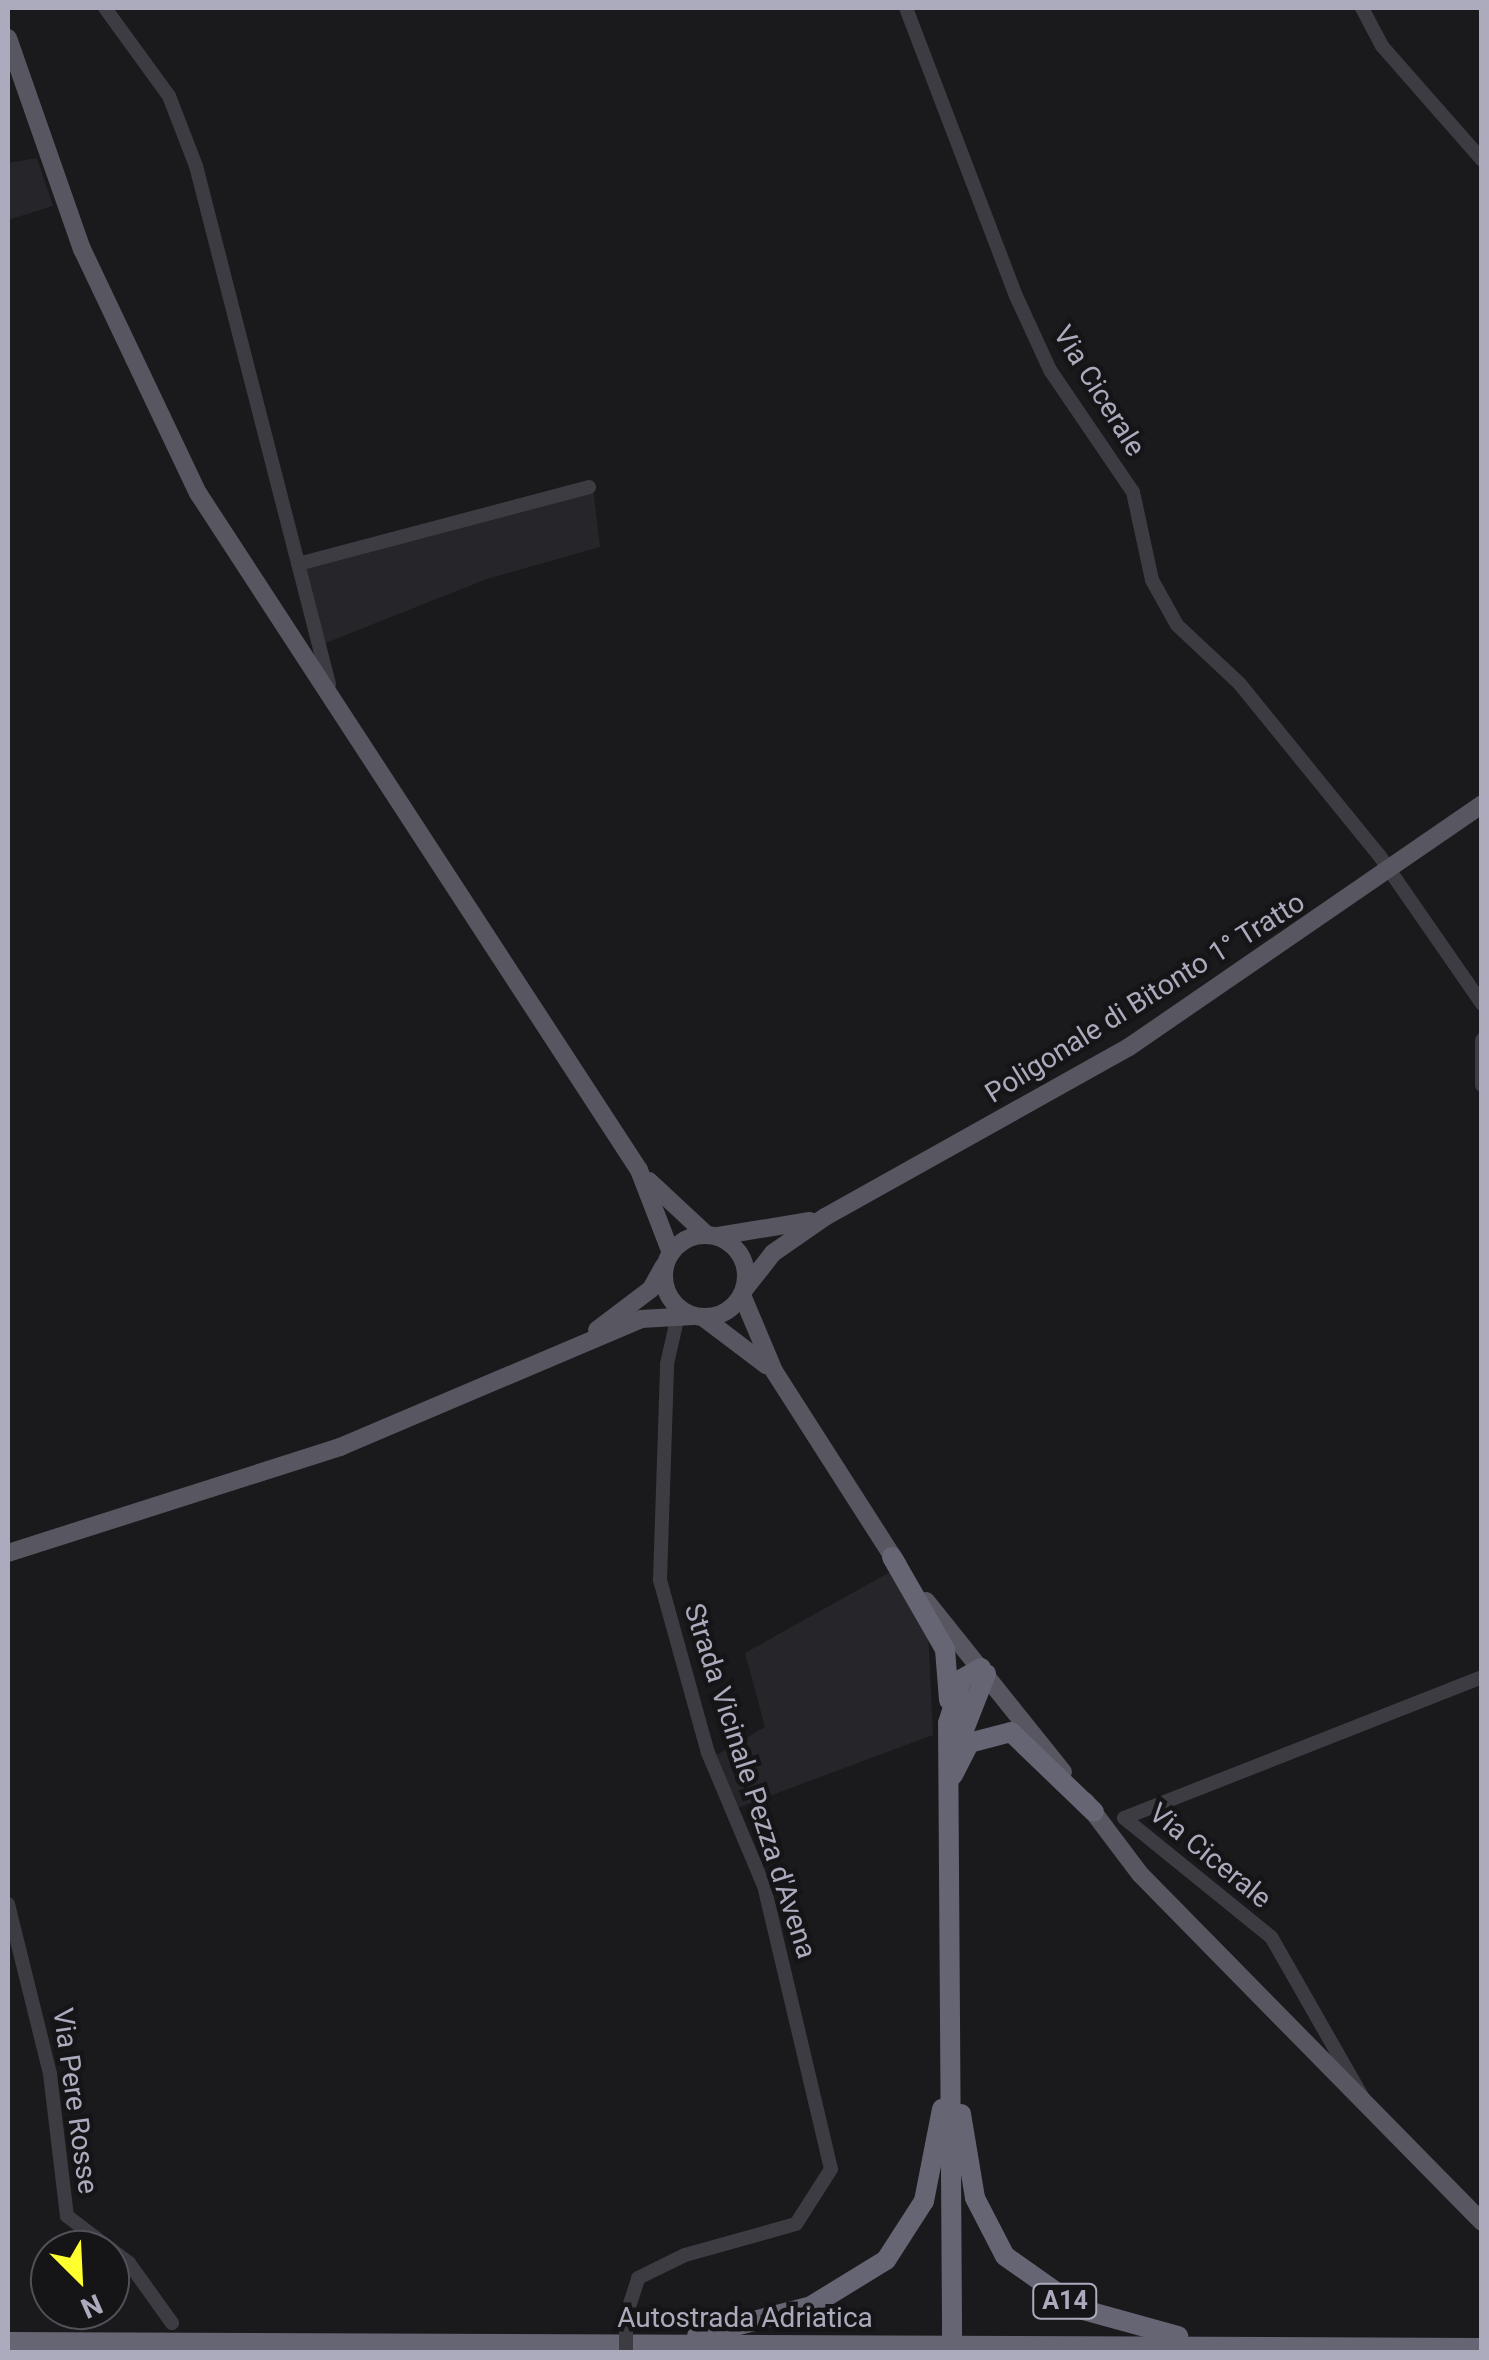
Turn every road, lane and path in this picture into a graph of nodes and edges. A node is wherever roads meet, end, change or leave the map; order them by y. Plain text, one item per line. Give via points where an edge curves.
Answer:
1 (105, 8) edge
2 (906, 8) edge
3 (1362, 8) edge
4 (8, 38) edge
5 (1482, 160) edge
6 (590, 486) dead end
7 (298, 564) junction
8 (344, 727) junction
9 (1482, 804) edge
10 (1392, 874) junction
11 (1482, 1004) edge
12 (1482, 1040) edge
13 (1482, 1085) edge
14 (639, 1170) junction
15 (825, 1217) junction
16 (710, 1235) junction
17 (668, 1259) junction
18 (743, 1293) junction
19 (692, 1316) junction
20 (573, 1348) junction
21 (774, 1372) junction
22 (8, 1553) edge
23 (892, 1557) junction
24 (984, 1671) junction
25 (1482, 1678) edge
26 (949, 1710) junction
27 (954, 1766) junction
28 (950, 1792) junction
29 (1094, 1812) junction
30 (8, 1904) edge
31 (951, 2063) junction
32 (1368, 2107) junction
33 (1482, 2222) edge
34 (172, 2323) dead end
35 (8, 2342) edge
36 (1338, 2346) junction
37 (1482, 2348) edge
38 (632, 2349) edge
39 (952, 2352) edge

1 - 7 street via 169,96 196,166
2 - 10 street, Via Cicerale via 1050,370 1134,492 1152,580 1177,624 1240,683
3 - 5 street via 1382,46
4 - 8 main road via 61,198 163,427
6 - 7 street
7 - 8 street
8 - 14 main road
9 - 10 main road, Poligonale di Bitonto 1° Tratto
10 - 11 street, Via Cicerale
10 - 15 main road, Poligonale di Bitonto 1° Tratto via 1129,1047
12 - 13 street
14 - 16 main road
14 - 17 main road
15 - 16 main road
15 - 18 main road via 773,1253
16 - 17 main road
16 - 18 main road via 738,1252
17 - 19 main road via 666,1291
17 - 20 main road via 638,1302
18 - 19 main road
18 - 21 main road
19 - 20 main road via 642,1319
19 - 21 main road
19 - 38 street, Strada Vicinale Pezza d'Avena, bridge via 656,1518 660,1580 708,1752 764,1886 831,2169 796,2224 685,2254 638,2278 626,2316
20 - 22 main road via 217,1492
21 - 23 main road
23 - 24 main road
23 - 26 highway via 944,1649
24 - 26 highway via 962,1679
24 - 27 highway
24 - 29 main road
25 - 32 street, Via Cicerale via 1124,1818 1271,1937
26 - 28 highway
27 - 28 highway
27 - 29 highway via 978,1738 1011,1732
28 - 31 highway, A14
29 - 32 main road via 1140,1874
30 - 34 street, Via Pere Rosse via 50,2074 67,2216 129,2263
31 - 36 highway, A14 via 979,2210 1030,2281 1152,2332
31 - 38 highway, A14 via 924,2201 886,2260 835,2296 782,2317
31 - 39 highway, A14, bridge
32 - 33 main road
35 - 38 highway, Autostrada Adriatica / A14
36 - 37 highway, Autostrada Adriatica / A14
36 - 38 highway, Autostrada Adriatica / A14

